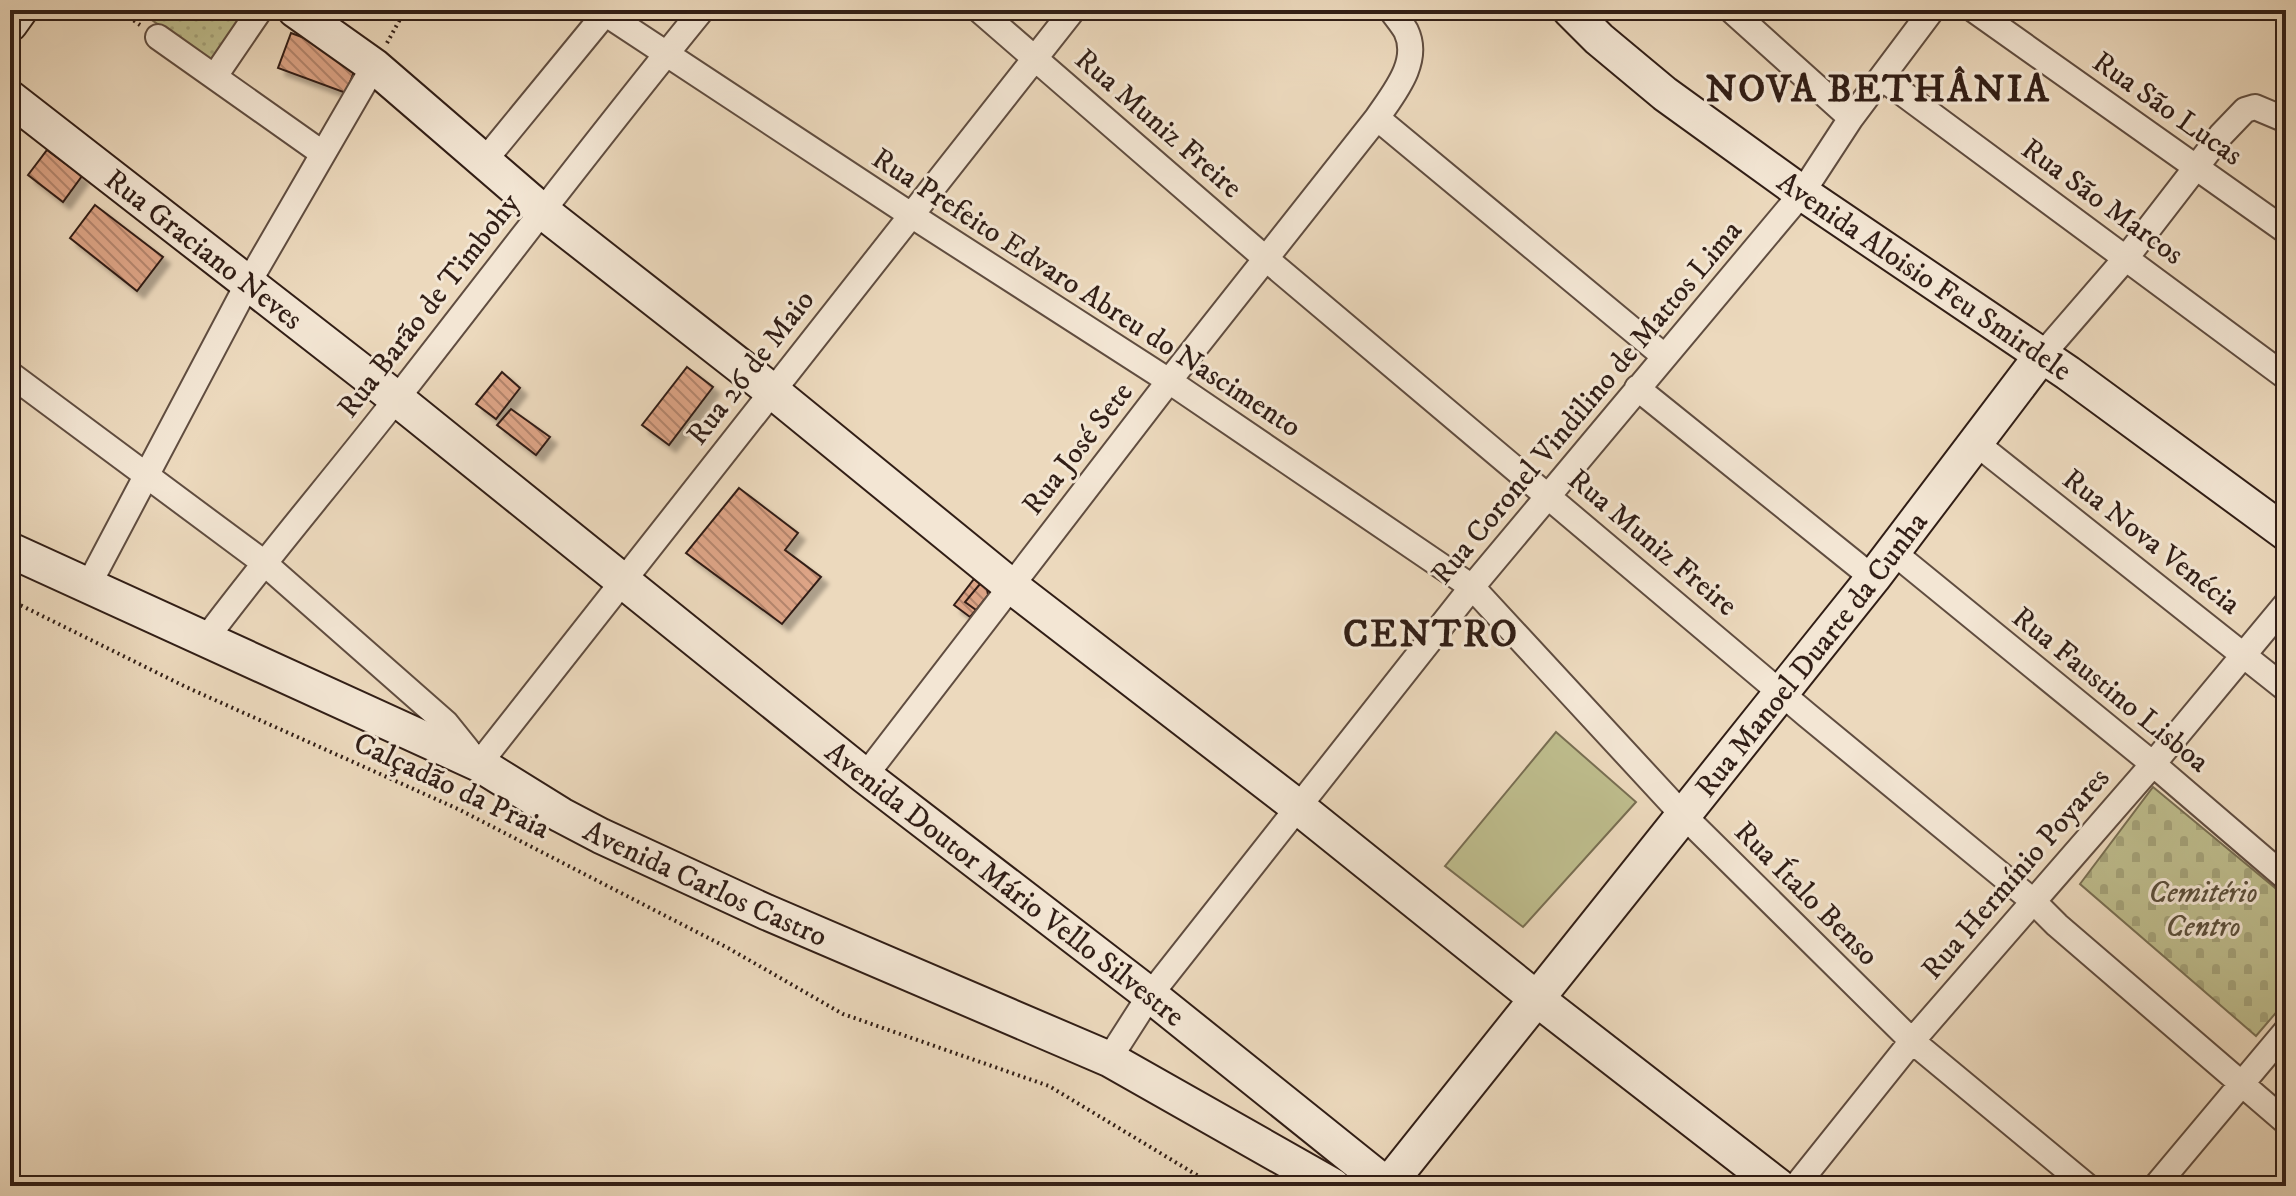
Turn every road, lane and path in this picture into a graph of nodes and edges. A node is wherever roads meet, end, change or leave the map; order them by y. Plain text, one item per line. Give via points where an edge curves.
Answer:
1 (20, 10) edge
2 (260, 10) edge
3 (295, 10) edge
4 (405, 10) edge
5 (702, 10) edge
6 (979, 10) edge
7 (1073, 10) edge
8 (1391, 10) edge
9 (1570, 10) edge
10 (1731, 10) edge
11 (1932, 10) edge
12 (1974, 10) edge
13 (604, 11) edge
14 (10, 24) edge
15 (158, 37) dead end
16 (667, 53) junction
17 (1035, 58) junction
18 (374, 66) junction
19 (215, 76) junction
20 (1882, 78) junction
21 (10, 98) edge
22 (1377, 118) junction
23 (1851, 118) junction
24 (2286, 120) edge
25 (322, 153) junction
26 (485, 160) junction
27 (2197, 168) junction
28 (1802, 193) junction
29 (542, 211) junction
30 (911, 215) junction
31 (2286, 231) edge
32 (1265, 258) junction
33 (2126, 258) junction
34 (247, 285) junction
35 (2042, 355) junction
36 (1664, 356) junction
37 (10, 374) edge
38 (2286, 377) edge
39 (1169, 381) junction
40 (1637, 388) junction
41 (772, 391) junction
42 (397, 399) junction
43 (1977, 444) junction
44 (146, 476) junction
45 (1547, 495) junction
46 (2286, 533) edge
47 (10, 550) edge
48 (263, 562) junction
49 (1883, 565) junction
50 (624, 581) junction
51 (88, 586) junction
52 (1011, 586) junction
53 (1472, 587) junction
54 (10, 600) edge
55 (2286, 604) edge
56 (205, 640) junction
57 (2243, 653) junction
58 (2286, 689) edge
59 (1782, 693) junction
60 (479, 764) junction
61 (2153, 764) junction
62 (865, 776) junction
63 (1298, 807) junction
64 (1682, 814) junction
65 (2286, 878) edge
66 (2033, 901) junction
67 (1150, 995) junction
68 (1537, 999) junction
69 (2286, 1031) edge
70 (1912, 1041) junction
71 (1109, 1059) junction
72 (2241, 1085) junction
73 (2286, 1122) edge
74 (1215, 1186) edge
75 (1333, 1186) edge
76 (1388, 1186) edge
77 (1778, 1186) edge
78 (1796, 1186) edge
79 (2087, 1186) edge
80 (2156, 1186) edge

1 - 14 street
2 - 19 street
3 - 18 street
4 - 18 path
5 - 16 street, Rua Barão de Timbohy
6 - 17 street, Rua Muniz Freire
7 - 17 street, Rua 26 de Maio
8 - 22 street, Rua José Sete via 1410,47 1399,85
9 - 28 street, Avenida Aloisio Feu Smirdele via 1665,94
10 - 23 street
11 - 20 street, Rua Coronel Vindilino de Mattos Lima
12 - 27 street, Rua São Lucas
13 - 16 street, Rua Prefeito Edvaro Abreu do Nascimento
13 - 26 street
15 - 19 street
16 - 29 street, Rua Barão de Timbohy
16 - 30 street, Rua Prefeito Edvaro Abreu do Nascimento
17 - 30 street, Rua 26 de Maio
17 - 32 street, Rua Muniz Freire
18 - 25 street
18 - 26 street
19 - 25 street
20 - 23 street, Rua Coronel Vindilino de Mattos Lima
20 - 33 street, Rua São Marcos
21 - 34 street, Rua Graciano Neves
22 - 32 street, Rua José Sete
22 - 36 street
23 - 28 street, Rua Coronel Vindilino de Mattos Lima
24 - 27 street, Rua Manoel Duarte da Cunha via 2255,107 2245,110
25 - 34 street
26 - 29 street
27 - 31 street, Rua São Lucas
27 - 33 street, Rua Manoel Duarte da Cunha
28 - 35 street, Avenida Aloisio Feu Smirdele
28 - 36 street, Rua Coronel Vindilino de Mattos Lima
29 - 41 street
29 - 42 street, Rua Barão de Timbohy
30 - 39 street, Rua Prefeito Edvaro Abreu do Nascimento
30 - 41 street, Rua 26 de Maio
32 - 39 street, Rua José Sete
32 - 45 street, Rua Muniz Freire
33 - 35 street, Rua Manoel Duarte da Cunha
33 - 38 street, Rua São Marcos
34 - 42 street, Rua Graciano Neves
34 - 44 street
35 - 43 street, Rua Manoel Duarte da Cunha
35 - 46 street, Avenida Aloisio Feu Smirdele
36 - 40 street, Rua Coronel Vindilino de Mattos Lima
37 - 44 street, Avenida Carlos Castro
39 - 52 street, Rua José Sete
39 - 53 street, Rua Prefeito Edvaro Abreu do Nascimento
40 - 45 street, Rua Coronel Vindilino de Mattos Lima
40 - 49 street, Rua Faustino Lisboa
41 - 50 street, Rua 26 de Maio
41 - 52 street
42 - 48 street, Rua Barão de Timbohy
42 - 50 street, Rua Graciano Neves
43 - 49 street, Rua Manoel Duarte da Cunha
43 - 57 street, Rua Nova Venécia
44 - 48 street, Avenida Carlos Castro
44 - 51 street
45 - 53 street, Rua Coronel Vindilino de Mattos Lima
45 - 59 street, Rua Muniz Freire
47 - 51 street
48 - 56 street, Rua Barão de Timbohy
48 - 60 street, Avenida Carlos Castro via 446,723
49 - 59 street, Rua Manoel Duarte da Cunha
49 - 61 street, Rua Faustino Lisboa
50 - 60 street, Rua 26 de Maio
50 - 62 street, Avenida Doutor Mário Vello Silvestre
51 - 56 street
52 - 62 street, Rua José Sete
52 - 63 street
53 - 63 street, Rua Coronel Vindilino de Mattos Lima
53 - 64 street, Rua Ítalo Benso
54 - 74 path, Calçadão da Praia via 186,687 458,809 728,948 843,1014 1049,1086
55 - 57 street, Rua Hermínio Poyares
56 - 60 street
57 - 58 street, Rua Nova Venécia
57 - 61 street, Rua Hermínio Poyares
59 - 64 street, Rua Manoel Duarte da Cunha
59 - 66 street, Rua Muniz Freire
60 - 71 street, Avenida Carlos Castro via 601,836
61 - 65 street, Rua Faustino Lisboa
61 - 66 street, Rua Hermínio Poyares
62 - 67 street, Avenida Doutor Mário Vello Silvestre
63 - 67 street, Rua Coronel Vindilino de Mattos Lima
63 - 68 street
64 - 68 street, Rua Manoel Duarte da Cunha
64 - 70 street, Rua Ítalo Benso
66 - 70 street, Rua Hermínio Poyares
66 - 72 street, Rua Muniz Freire
67 - 71 street, Rua Coronel Vindilino de Mattos Lima
67 - 76 street, Avenida Doutor Mário Vello Silvestre
68 - 76 street, Rua Manoel Duarte da Cunha
68 - 77 street
69 - 72 street
70 - 78 street, Rua Hermínio Poyares
70 - 79 street, Rua Ítalo Benso
71 - 75 street, Avenida Carlos Castro
72 - 73 street, Rua Muniz Freire
72 - 80 street

